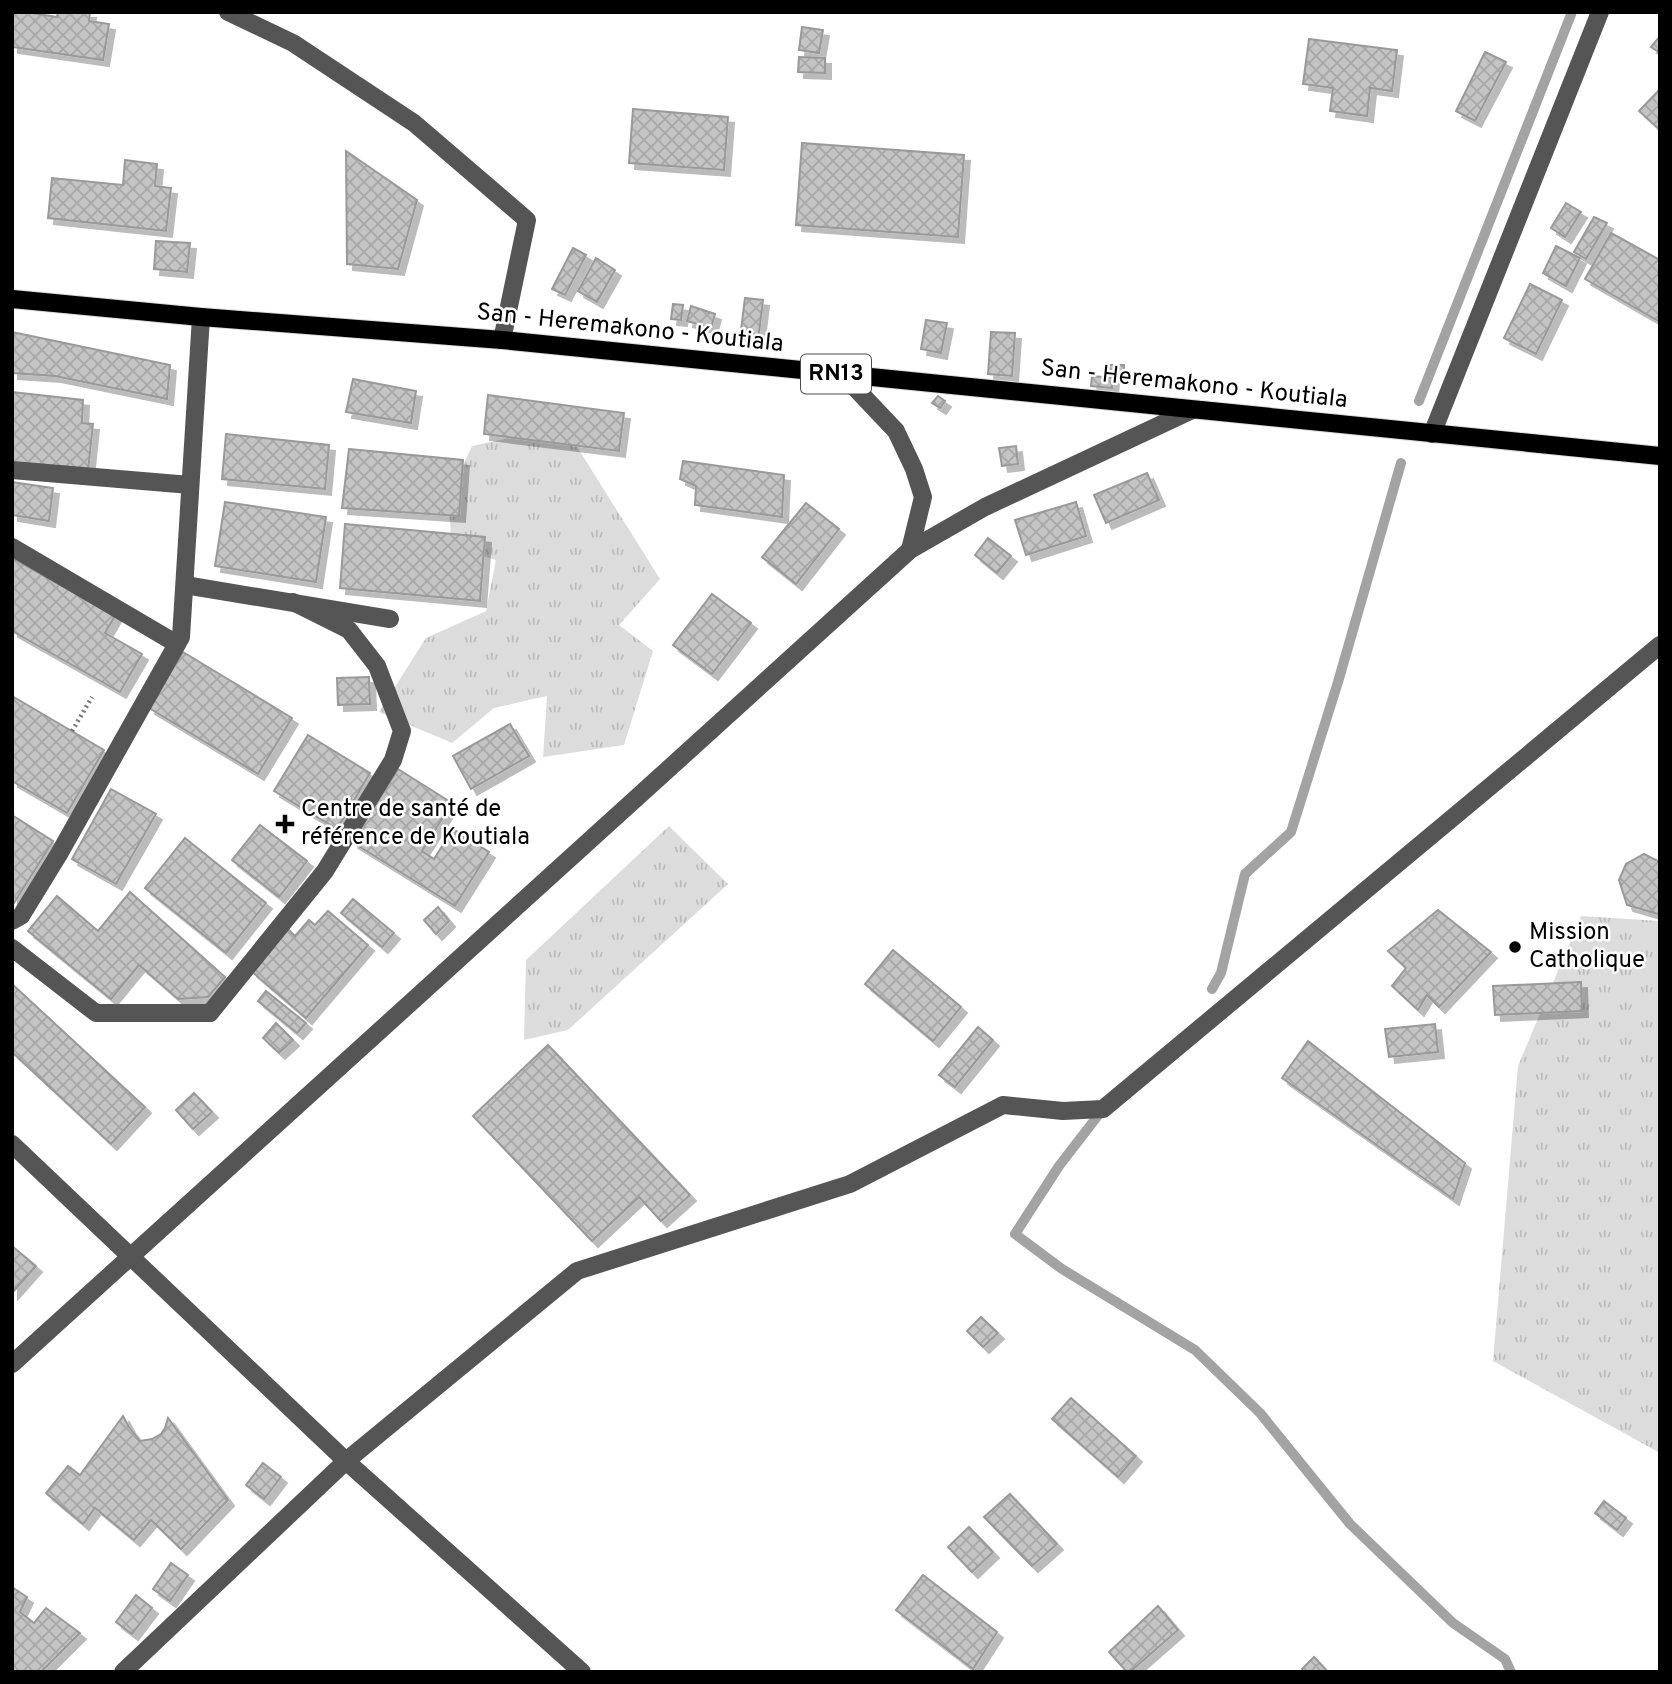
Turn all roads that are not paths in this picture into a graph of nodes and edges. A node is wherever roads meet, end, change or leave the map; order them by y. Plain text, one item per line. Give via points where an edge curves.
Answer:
1 (228, 12) edge
2 (1601, 12) edge
3 (12, 299) edge
4 (201, 317) junction
5 (502, 340) junction
6 (843, 375) junction
7 (1192, 410) junction
8 (1432, 434) junction
9 (1660, 456) edge
10 (12, 470) edge
11 (190, 485) junction
12 (12, 547) edge
13 (910, 550) junction
14 (185, 585) junction
15 (293, 603) junction
16 (390, 619) dead end
17 (177, 644) junction
18 (1660, 645) edge
19 (12, 921) edge
20 (12, 948) edge
21 (12, 1144) edge
22 (132, 1256) junction
23 (12, 1364) edge
24 (346, 1461) junction
25 (123, 1672) edge
26 (582, 1672) edge

1 - 5 street via 293,43 415,123 527,220
2 - 8 street
3 - 4 main road, San - Heremakono - Koutiala / RN13
4 - 5 main road, San - Heremakono - Koutiala / RN13
4 - 11 street
5 - 6 main road, San - Heremakono - Koutiala / RN13
6 - 7 main road, San - Heremakono - Koutiala / RN13
6 - 13 street via 896,431 915,470 923,497
7 - 8 main road, San - Heremakono - Koutiala / RN13
7 - 13 street via 985,507
8 - 9 main road, San - Heremakono - Koutiala / RN13
10 - 11 street
11 - 14 street
12 - 17 street
13 - 22 street
14 - 15 street
14 - 17 street
15 - 16 street
15 - 20 street via 349,630 377,666 402,731 393,760 325,871 210,1013 96,1013
17 - 19 street via 59,854 21,916
18 - 24 street via 1103,1109 1063,1111 1003,1105 850,1184 577,1271
21 - 22 street
22 - 23 street
22 - 24 street
24 - 25 street
24 - 26 street

